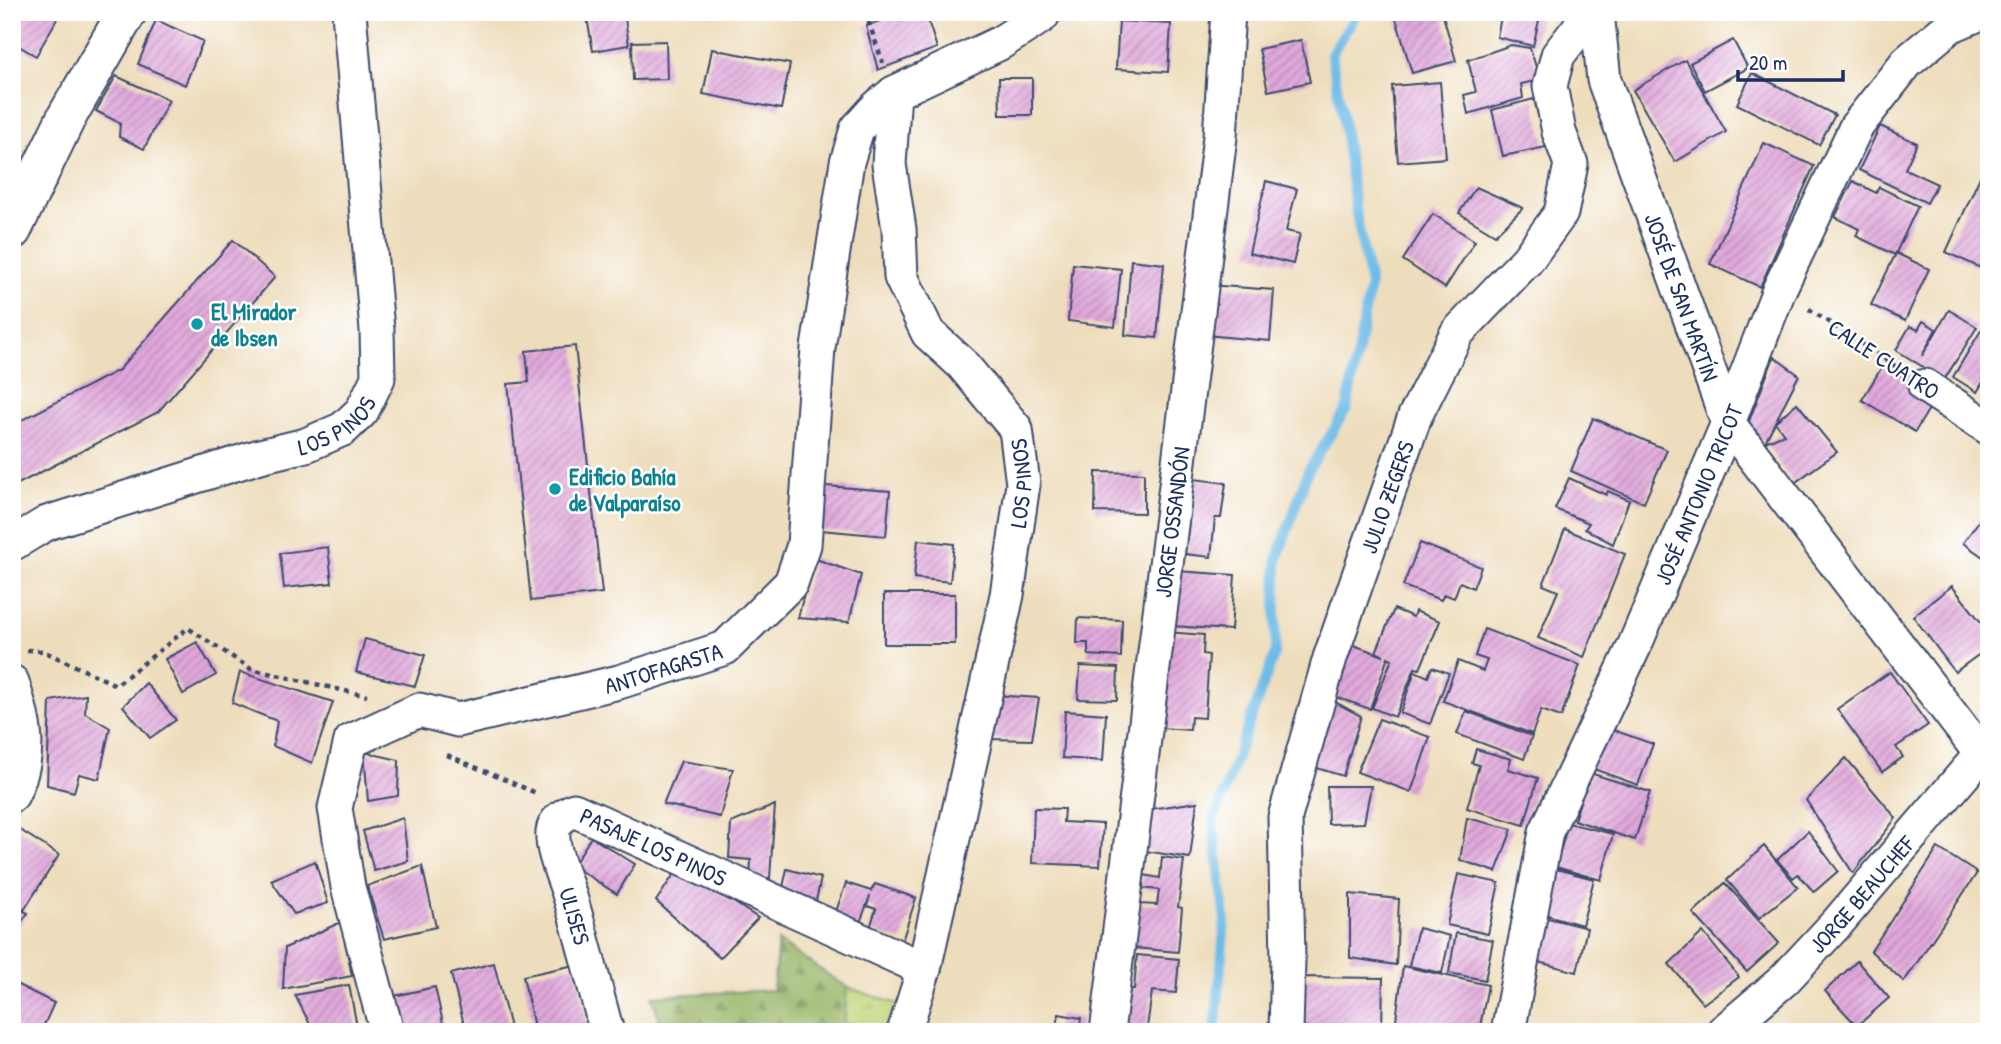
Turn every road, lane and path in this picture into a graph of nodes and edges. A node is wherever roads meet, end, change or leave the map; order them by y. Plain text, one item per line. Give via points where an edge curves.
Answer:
1 (127, 12) edge
2 (349, 12) edge
3 (864, 12) edge
4 (1044, 12) edge
5 (1228, 12) edge
6 (1585, 12) edge
7 (1597, 12) edge
8 (1983, 12) edge
9 (894, 93) junction
10 (12, 230) edge
11 (1779, 290) junction
12 (1925, 386) joint
13 (1728, 423) junction
14 (1989, 428) edge
15 (12, 544) edge
16 (23, 649) dead end
17 (12, 682) edge
18 (419, 710) junction
19 (1986, 750) edge
20 (446, 755) dead end
21 (12, 795) edge
22 (574, 810) junction
23 (925, 969) junction
24 (387, 1032) edge
25 (607, 1032) edge
26 (904, 1032) edge
27 (1107, 1032) edge
28 (1286, 1032) edge
29 (1508, 1032) edge
30 (1723, 1032) edge

1 - 10 street via 66,118
2 - 15 street, LOS PINOS via 377,330 378,378 362,411 343,429 306,445 47,523
3 - 9 path
4 - 9 street via 1000,43
5 - 27 street, JORGE OSSANDÓN via 1220,137
6 - 28 street, JULIO ZEGERS via 1558,55 1550,86 1559,132 1572,164 1561,213 1527,260 1457,333 1415,416 1330,658 1285,817
7 - 13 street, JOSÉ DE SAN MARTÍN via 1604,80
8 - 11 street, JOSÉ ANTONIO TRICOT via 1950,26 1907,62 1857,127
9 - 18 street, ANTOFAGASTA via 857,129 847,162 818,348 804,545 791,583 724,648 619,682 458,720
9 - 23 street, LOS PINOS via 889,164 901,277 928,333 962,364 1016,429 1023,484 1007,595
11 - 12 path, CALLE CUATRO
11 - 13 street, JOSÉ ANTONIO TRICOT
12 - 14 street, CALLE CUATRO
13 - 19 street, JOSÉ DE SAN MARTÍN
13 - 29 street, JOSÉ ANTONIO TRICOT via 1634,647 1546,832
16 - 18 path via 43,651 116,685 188,628 251,670
17 - 21 street via 26,730 22,775
18 - 24 street via 351,741 335,808 348,887
19 - 30 street, JORGE BEAUCHEF via 1784,980
20 - 22 path, PASAJE LOS PINOS
22 - 23 street, PASAJE LOS PINOS
22 - 25 street, ULISES via 556,822 554,847
23 - 26 street, LOS PINOS

